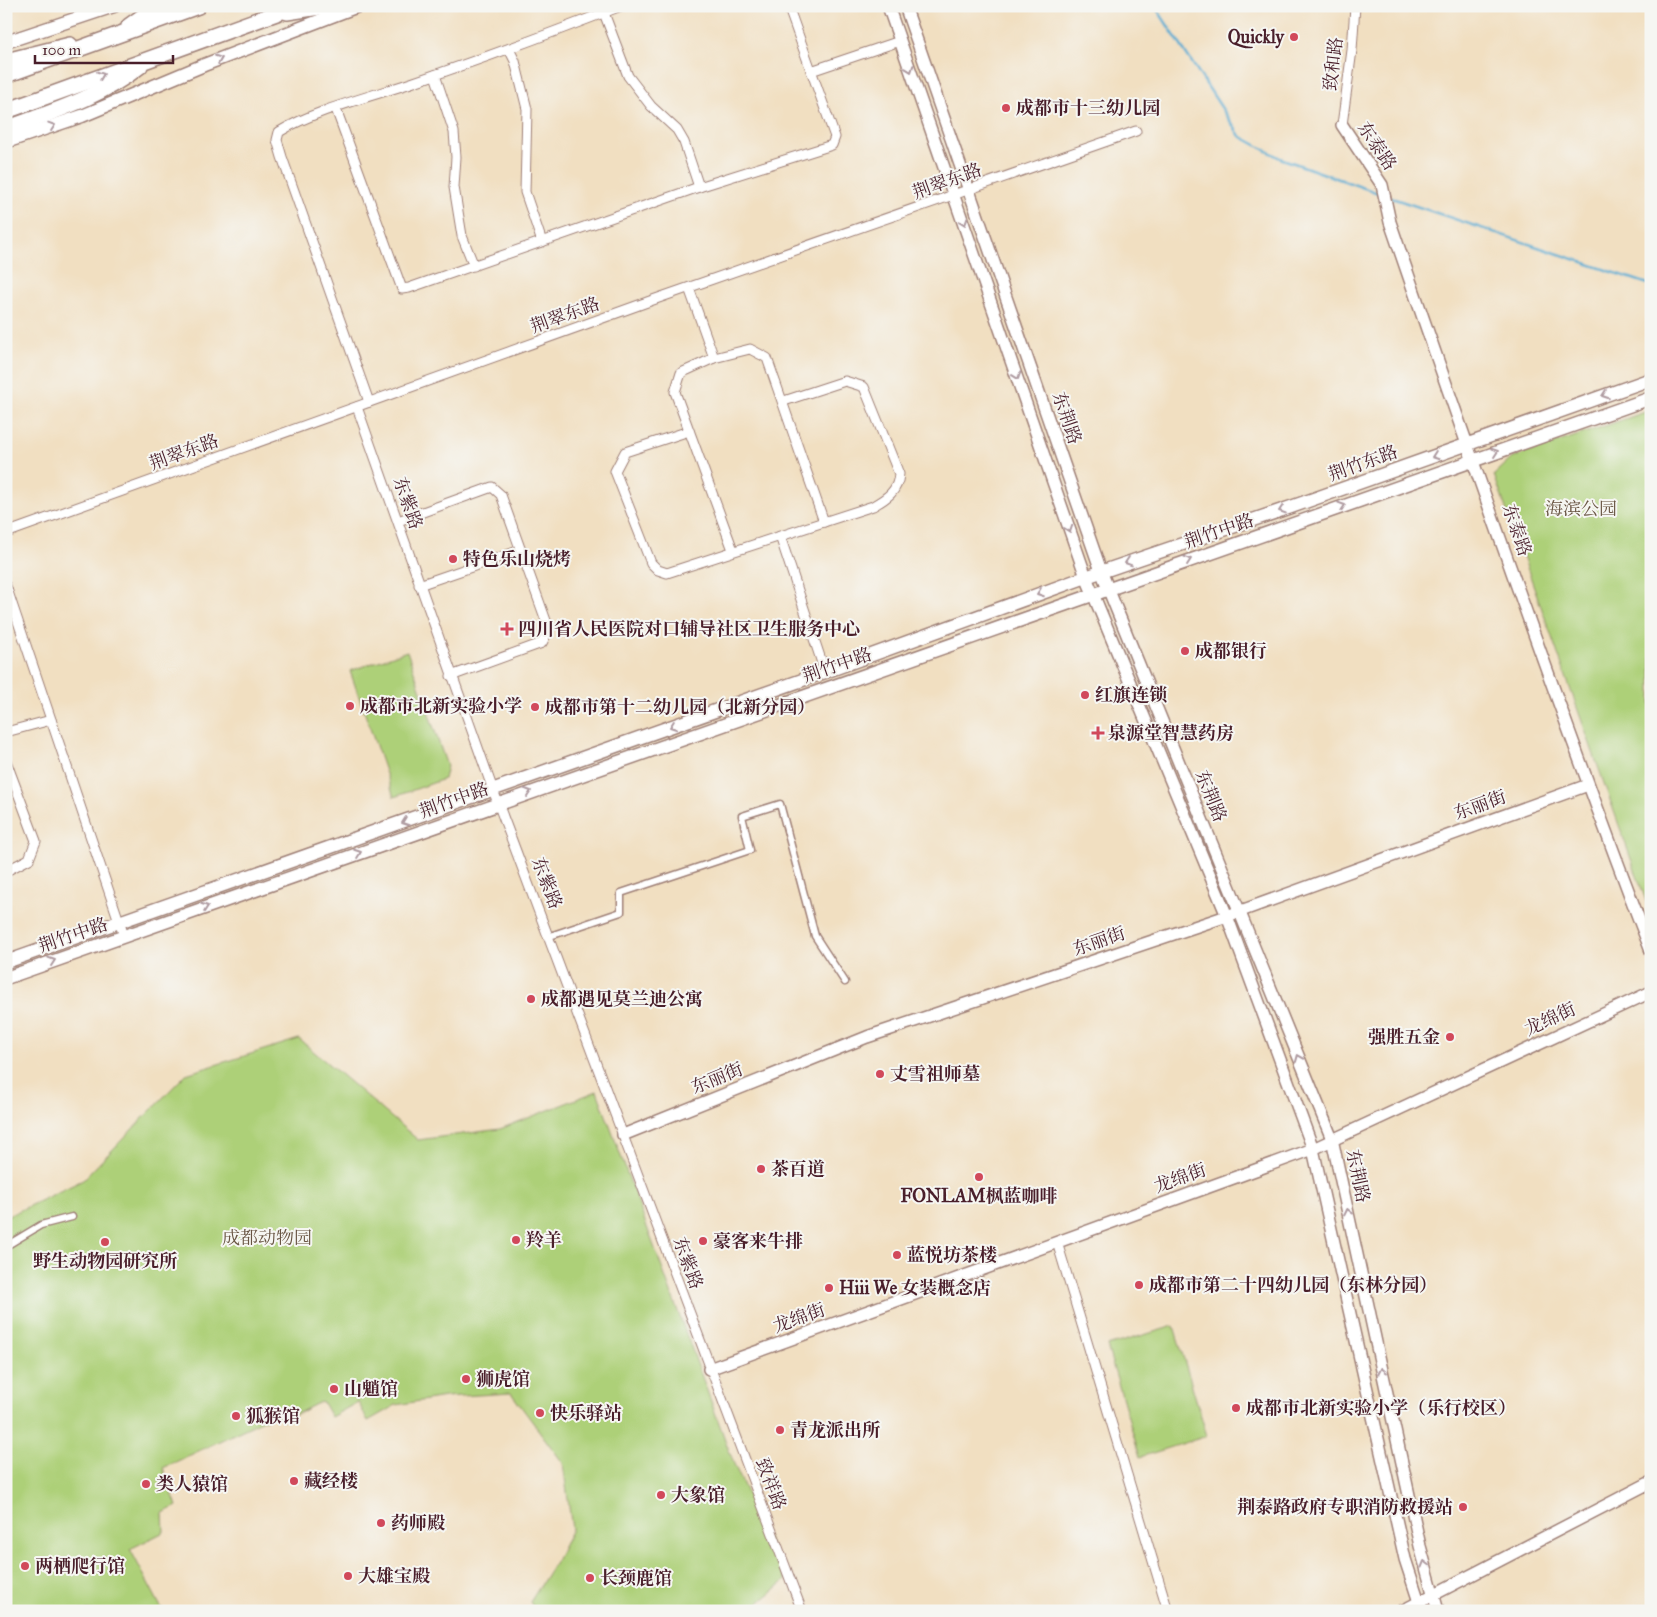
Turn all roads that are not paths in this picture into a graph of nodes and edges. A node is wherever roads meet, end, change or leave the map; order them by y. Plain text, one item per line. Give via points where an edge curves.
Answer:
1 (114, 6) edge
2 (157, 6) edge
3 (198, 6) edge
4 (296, 6) edge
5 (326, 6) edge
6 (358, 6) edge
7 (622, 6) edge
8 (788, 6) edge
9 (888, 6) edge
10 (905, 6) edge
11 (1355, 6) edge
12 (278, 13) junction
13 (604, 13) junction
14 (114, 37) junction
15 (900, 41) junction
16 (6, 42) edge
17 (509, 48) junction
18 (152, 57) junction
19 (6, 61) edge
20 (811, 71) junction
21 (6, 75) edge
22 (435, 75) junction
23 (336, 109) junction
24 (6, 111) edge
25 (1342, 125) joint
26 (6, 129) edge
27 (1136, 131) dead end
28 (6, 142) edge
29 (699, 187) junction
30 (969, 190) junction
31 (955, 196) junction
32 (542, 242) junction
33 (474, 266) junction
34 (689, 288) junction
35 (714, 358) junction
36 (1651, 379) edge
37 (1651, 398) edge
38 (784, 401) junction
39 (369, 402) junction
40 (357, 407) junction
41 (689, 431) junction
42 (1467, 444) junction
43 (1474, 460) junction
44 (398, 521) junction
45 (824, 522) junction
46 (6, 533) edge
47 (780, 536) junction
48 (522, 550) junction
49 (732, 550) junction
50 (1101, 571) junction
51 (1086, 576) junction
52 (418, 585) junction
53 (6, 586) edge
54 (1108, 588) junction
55 (1093, 594) junction
56 (825, 672) junction
57 (452, 676) junction
58 (51, 720) junction
59 (6, 732) edge
60 (6, 761) edge
61 (1588, 784) junction
62 (493, 790) junction
63 (499, 803) junction
64 (6, 871) edge
65 (1239, 912) junction
66 (1227, 916) junction
67 (119, 923) junction
68 (124, 936) junction
69 (550, 936) junction
70 (1651, 952) edge
71 (6, 962) edge
72 (6, 978) edge
73 (845, 982) dead end
74 (1651, 992) edge
75 (623, 1135) junction
76 (1332, 1139) junction
77 (1313, 1149) junction
78 (72, 1217) dead end
79 (1057, 1242) junction
80 (6, 1246) edge
81 (709, 1369) junction
82 (1651, 1482) edge
83 (1433, 1595) junction
84 (1420, 1606) edge
85 (802, 1611) edge
86 (1168, 1611) edge
87 (1402, 1611) edge
88 (1438, 1611) edge

1 - 16 main road
2 - 14 highway
3 - 14 highway
4 - 12 highway
5 - 12 highway
28 -> 6 main road via 82,116
7 - 13 street
8 - 20 street
9 - 15 street, 东荆路
10 - 30 street, 东荆路
11 - 25 street, 致和路
12 - 18 highway
13 - 17 street
13 - 29 street via 628,76 651,106 677,130
14 - 19 highway via 48,49
14 - 21 highway
15 - 20 street
15 -> 31 street, 东荆路
17 - 22 street
17 - 32 street via 527,109 525,192
24 -> 18 highway
18 - 26 highway via 122,80 74,104
20 - 29 street via 835,137 832,145
22 - 23 street
22 - 33 street via 454,132 454,187 462,236
23 - 33 street via 402,289
23 - 39 street via 288,126 279,132 277,140
25 - 42 street, 东泰路 via 1382,185 1390,222
27 - 30 street, 荆翠东路
29 - 32 street
30 - 31 street, 荆翠东路
30 - 50 street, 东荆路
31 - 34 street, 荆翠东路
31 -> 51 street, 东荆路
32 - 33 street
34 - 35 street
34 - 39 street, 荆翠东路
35 - 38 street via 750,349 767,358
35 - 41 street via 681,373 676,392
36 -> 42 main road, 荆竹东路
43 -> 37 main road, 荆竹中路
38 - 45 street
38 - 45 street via 845,381 864,387 899,474 898,486 886,498 873,506
39 - 40 street, 荆翠东路
40 - 44 street, 东紫路
40 - 46 street, 荆翠东路
41 - 49 street
41 - 49 street via 625,452 615,471 651,564 658,570 667,573
42 - 43 street, 东泰路
42 -> 50 main road, 荆竹东路
54 -> 43 main road, 荆竹中路
43 - 61 street, 东泰路
44 - 48 street via 492,487 501,495
44 - 52 street, 东紫路
45 - 47 street
47 - 49 street
47 - 56 street
48 - 52 street
48 - 57 street via 549,629 542,643
50 - 51 main road, 荆竹东路
50 - 54 street, 东荆路
51 - 55 street, 东荆路
51 -> 56 main road, 荆竹中路
52 - 57 street, 东紫路
53 - 58 street
54 - 55 main road, 荆竹中路
54 - 65 street, 东荆路
63 -> 55 main road, 荆竹中路
55 - 66 street, 东荆路
56 -> 62 main road, 荆竹中路
57 - 62 street, 东紫路
58 - 59 street
58 - 67 street
60 - 64 street via 36,842 29,859
61 - 65 street, 东丽街
61 - 70 street, 东泰路
62 - 63 street, 东紫路
62 -> 67 main road, 荆竹中路
68 -> 63 main road, 荆竹中路
63 - 69 street, 东紫路
65 - 66 street, 东丽街
76 -> 65 street, 东荆路
66 - 75 street, 东丽街 via 867,1037
66 - 77 street, 东荆路
67 - 68 street
67 - 71 main road, 荆竹中路
72 -> 68 main road, 荆竹中路
69 - 73 street via 621,912 621,892 750,850 742,816 780,804 815,936
69 - 75 street, 东紫路
74 - 76 street, 龙绵街
75 - 81 street, 东紫路
76 - 77 street, 龙绵街
83 -> 76 street, 东荆路
77 - 79 street, 龙绵街
77 - 84 street, 东荆路 via 1405,1559
78 - 80 street via 41,1225
79 - 81 street, 龙绵街
79 - 86 street
81 - 85 street, 致祥路
82 - 83 street
83 - 84 street
83 - 88 street, 东荆路
84 - 87 street

